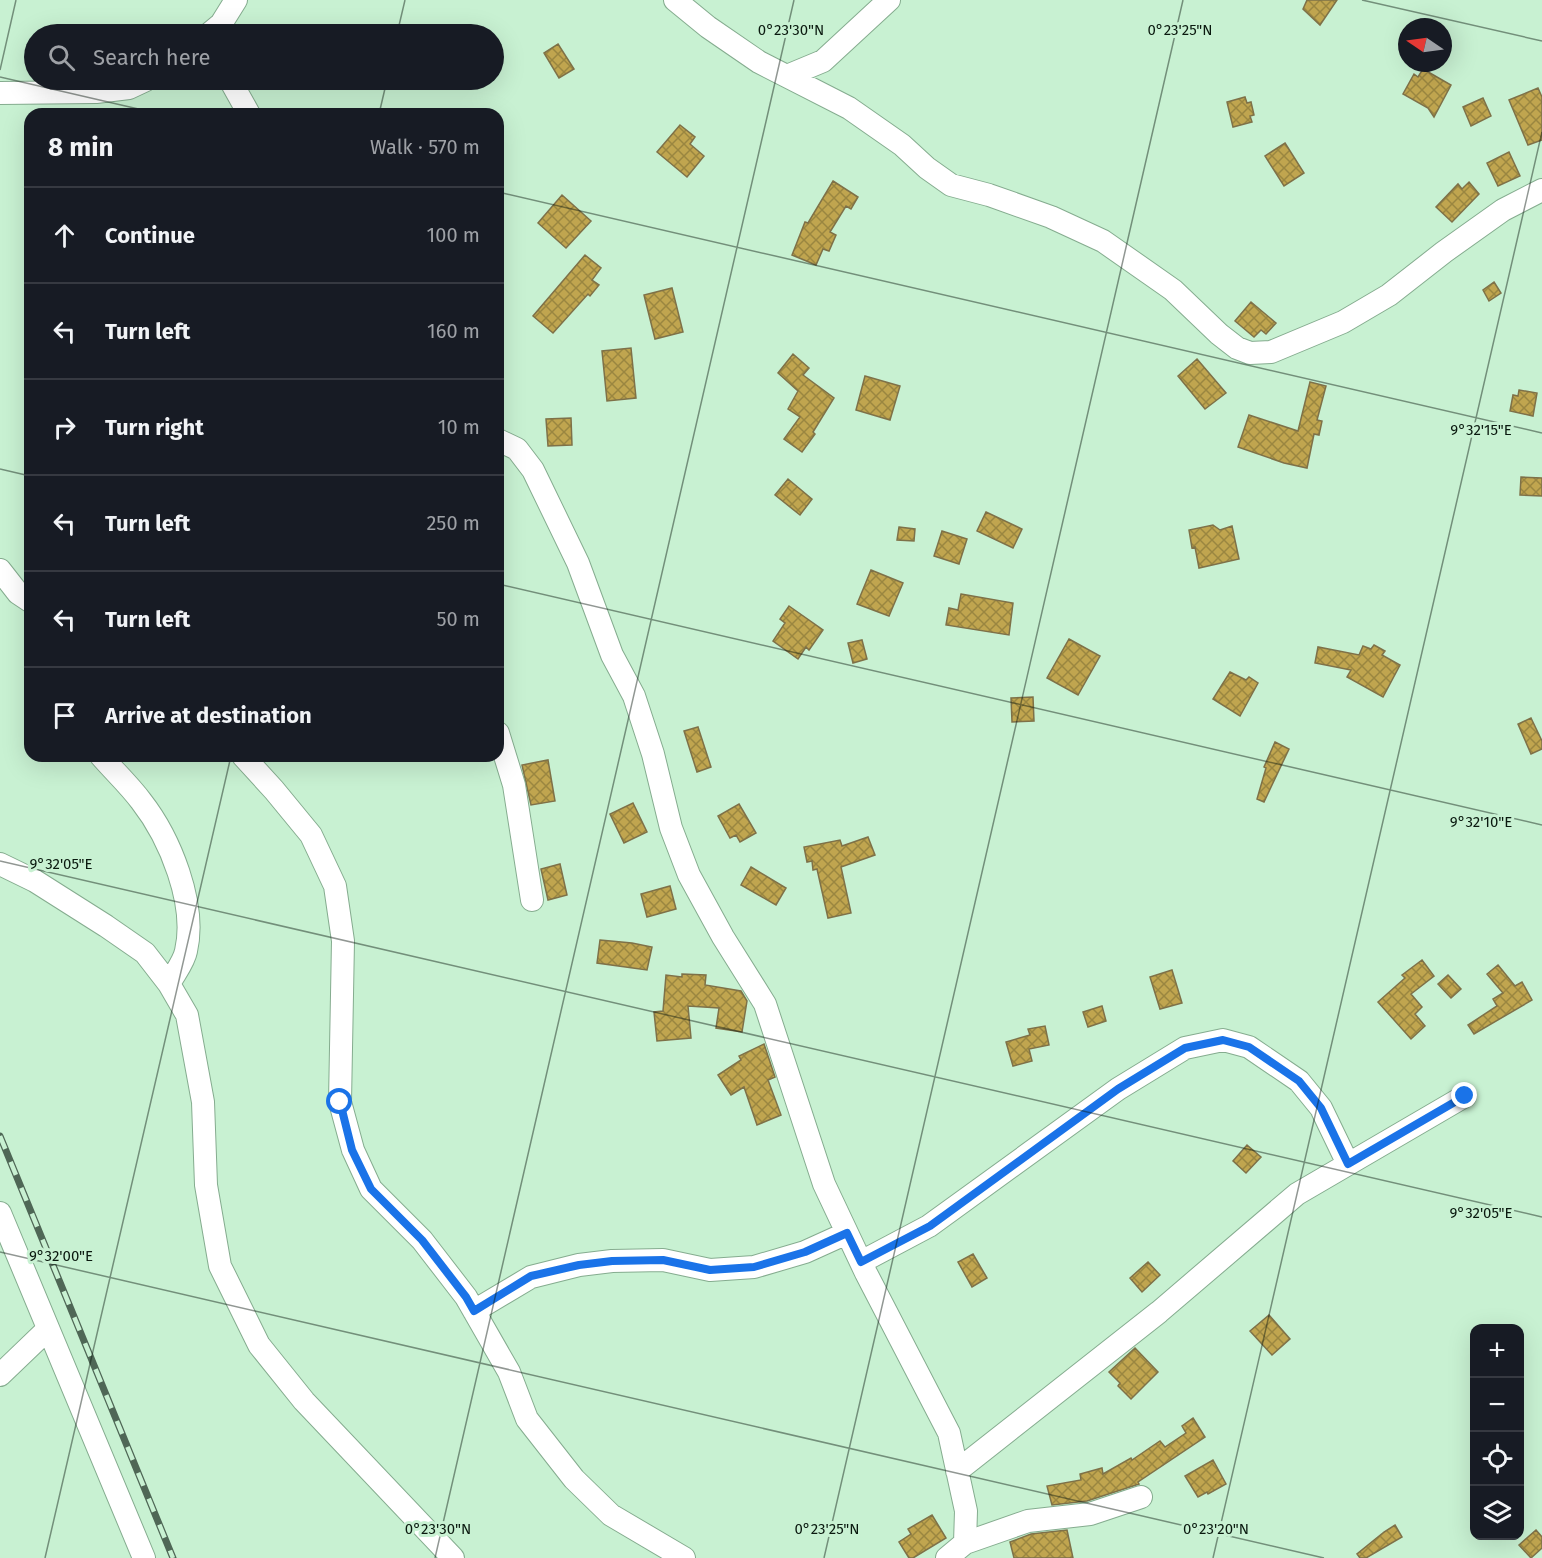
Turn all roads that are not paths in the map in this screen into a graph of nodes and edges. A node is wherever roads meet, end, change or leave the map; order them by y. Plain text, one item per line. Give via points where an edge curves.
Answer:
1 (236, 0) edge
2 (675, 0) edge
3 (889, 0) edge
4 (221, 24) edge
5 (788, 76) junction
6 (112, 90) edge
7 (236, 90) edge
8 (0, 93) edge
9 (246, 108) edge
10 (1542, 190) edge
11 (504, 443) edge
12 (0, 570) edge
13 (24, 597) edge
14 (504, 752) edge
15 (106, 762) edge
16 (248, 762) edge
17 (0, 864) edge
18 (532, 900) dead end
19 (169, 984) junction
20 (1465, 1096) dead end
21 (1348, 1164) junction
22 (0, 1213) edge
23 (847, 1233) junction
24 (861, 1262) junction
25 (474, 1311) junction
26 (48, 1329) junction
27 (0, 1375) edge
28 (957, 1471) junction
29 (1140, 1497) dead end
30 (965, 1543) junction
31 (144, 1558) edge
32 (453, 1558) edge
33 (684, 1558) edge
34 (947, 1558) edge

1 - 4 street
2 - 5 street via 759,62
3 - 5 street via 823,61
5 - 10 street via 849,108 951,185 1051,217 1103,241 1173,290 1237,348 1250,353 1271,352 1343,322 1389,295 1503,210
6 - 8 street
7 - 9 street
11 - 23 street via 517,449 533,470 578,563 612,655 634,696 671,828 723,937 765,1004 824,1184
12 - 13 street
14 - 18 street via 514,785
15 - 19 street via 141,801 162,835 185,891 189,925 186,953
16 - 25 street via 311,835 334,886 343,941 340,1102 352,1150 371,1189 422,1240
17 - 19 street via 35,881 135,946
19 - 32 street via 187,1015 203,1101 206,1185 220,1266 259,1345 304,1401
20 - 21 street
21 - 24 street via 1321,1108 1299,1081 1249,1047 1223,1040 1185,1048 1118,1089 930,1226
21 - 28 street via 1297,1194 1159,1312
22 - 26 street
23 - 24 street
23 - 25 street via 805,1252 754,1267 710,1270 663,1260 579,1265 531,1276
24 - 28 street via 949,1433
25 - 33 street via 509,1372 527,1419 574,1479 611,1515
26 - 27 street
26 - 31 street
28 - 30 street via 966,1510
29 - 30 street via 1090,1514 1028,1521
30 - 34 street

